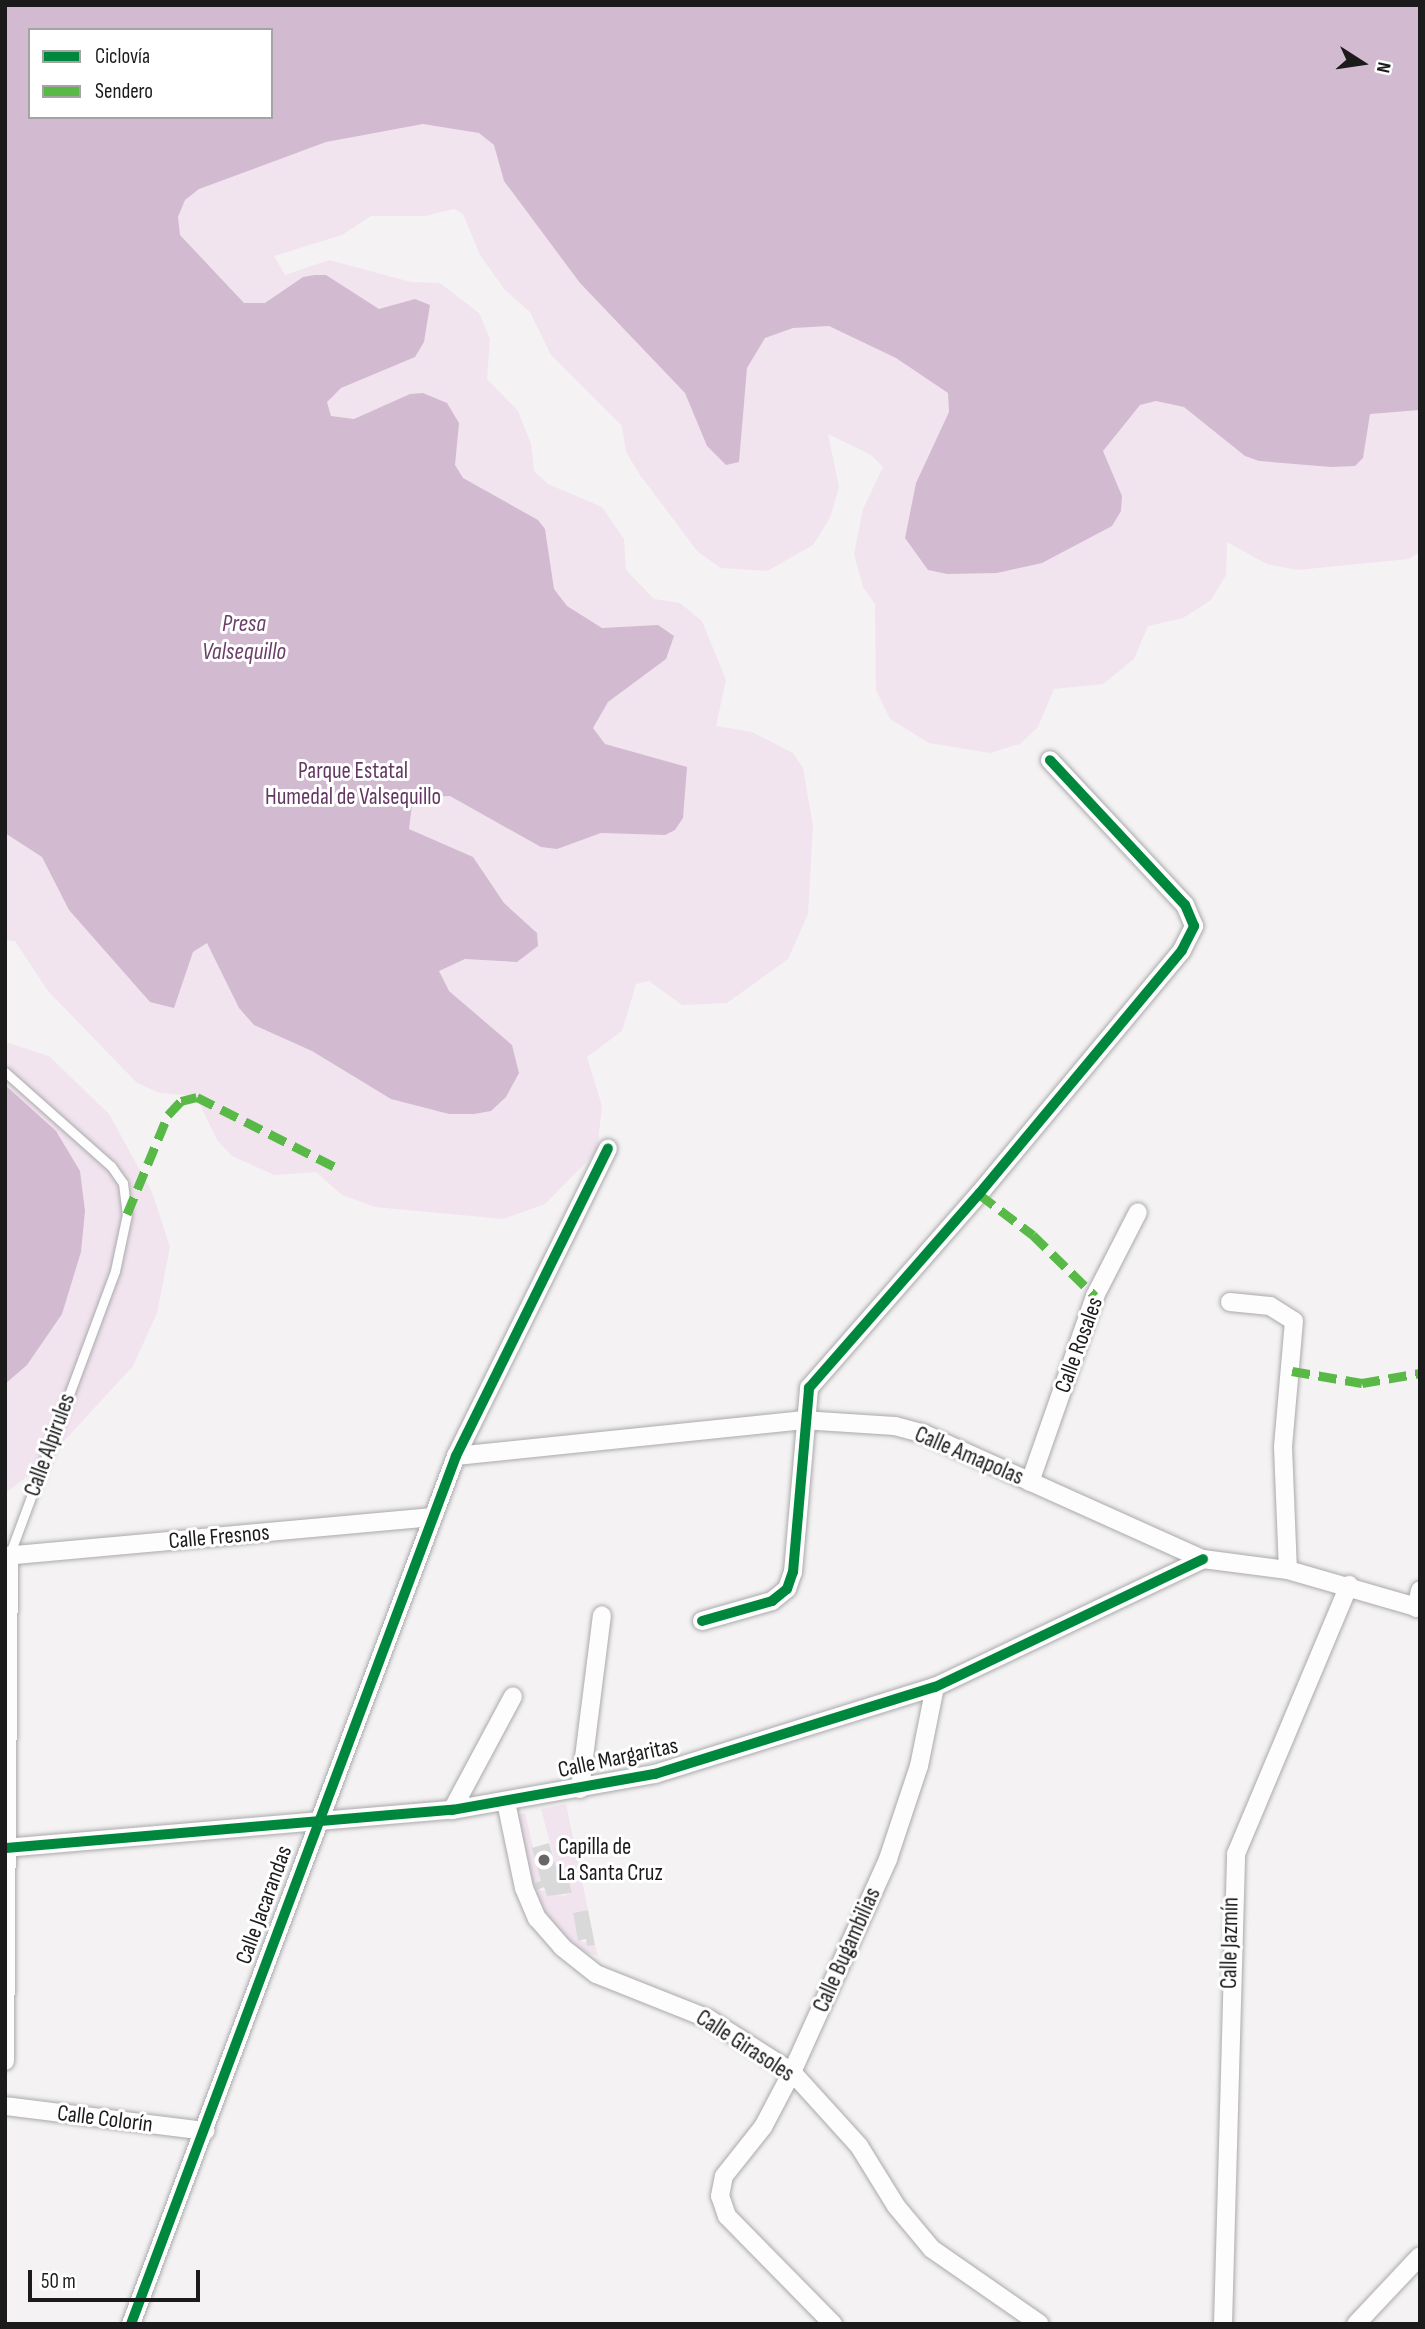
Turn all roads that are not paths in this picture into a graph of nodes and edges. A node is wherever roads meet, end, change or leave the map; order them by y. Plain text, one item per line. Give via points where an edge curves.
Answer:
1 (1050, 760) dead end
2 (5, 1072) edge
3 (608, 1148) dead end
4 (1138, 1212) dead end
5 (1230, 1302) dead end
6 (802, 1420) junction
7 (456, 1456) junction
8 (1030, 1482) junction
9 (432, 1517) junction
10 (7, 1556) edge
11 (1203, 1559) junction
12 (1288, 1570) junction
13 (1349, 1585) junction
14 (1419, 1602) edge
15 (602, 1615) dead end
16 (702, 1621) dead end
17 (936, 1687) junction
18 (513, 1696) dead end
19 (580, 1789) junction
20 (506, 1802) junction
21 (452, 1810) junction
22 (317, 1820) junction
23 (6, 1848) edge
24 (5, 2061) edge
25 (792, 2072) junction
26 (5, 2106) edge
27 (205, 2131) junction
28 (1420, 2256) edge
29 (131, 2324) edge
30 (833, 2324) edge
31 (1040, 2324) edge
32 (1223, 2324) edge
33 (1356, 2324) edge

1 - 6 street via 1185,905 1194,926 1182,950 979,1194 824,1364 809,1388
2 - 10 lane, Calle Alpirules via 111,1166 123,1184 127,1214 114,1271
3 - 7 street, Calle Jacarandas
4 - 8 street, Calle Rosales via 1096,1296
5 - 12 street via 1270,1306 1294,1321 1283,1447
6 - 7 street, Calle Amapolas
6 - 8 street, Calle Amapolas via 922,1433
6 - 16 street via 793,1572 787,1589 772,1601
7 - 9 street, Calle Jacarandas
8 - 11 street, Calle Amapolas
9 - 10 street, Calle Fresnos
9 - 22 street, Calle Jacarandas
10 - 23 street, Calle Alpirules
11 - 12 street, Calle Amapolas
11 - 17 street, Calle Margaritas
12 - 13 street, Calle Amapolas
13 - 14 street, Calle Amapolas
13 - 32 street, Calle Jazmín via 1236,1854
15 - 19 street
17 - 19 street, Calle Margaritas via 741,1751
17 - 25 street, Calle Bugambilias via 919,1766 888,1858
18 - 21 street
19 - 20 street, Calle Margaritas
20 - 21 street, Calle Margaritas
20 - 25 street, Calle Girasoles via 524,1888 537,1918 562,1947 596,1974 709,2018
21 - 22 street, Calle Margaritas
22 - 23 street, Calle Margaritas
22 - 27 street, Calle Jacarandas
23 - 24 street, Calle Alpirules
25 - 30 street, Calle Bugambilias via 763,2127 724,2176 720,2196 727,2216
25 - 31 street, Calle Girasoles via 859,2146 896,2206 932,2249
26 - 27 street, Calle Colorín
27 - 29 street, Calle Jacarandas
28 - 33 street

